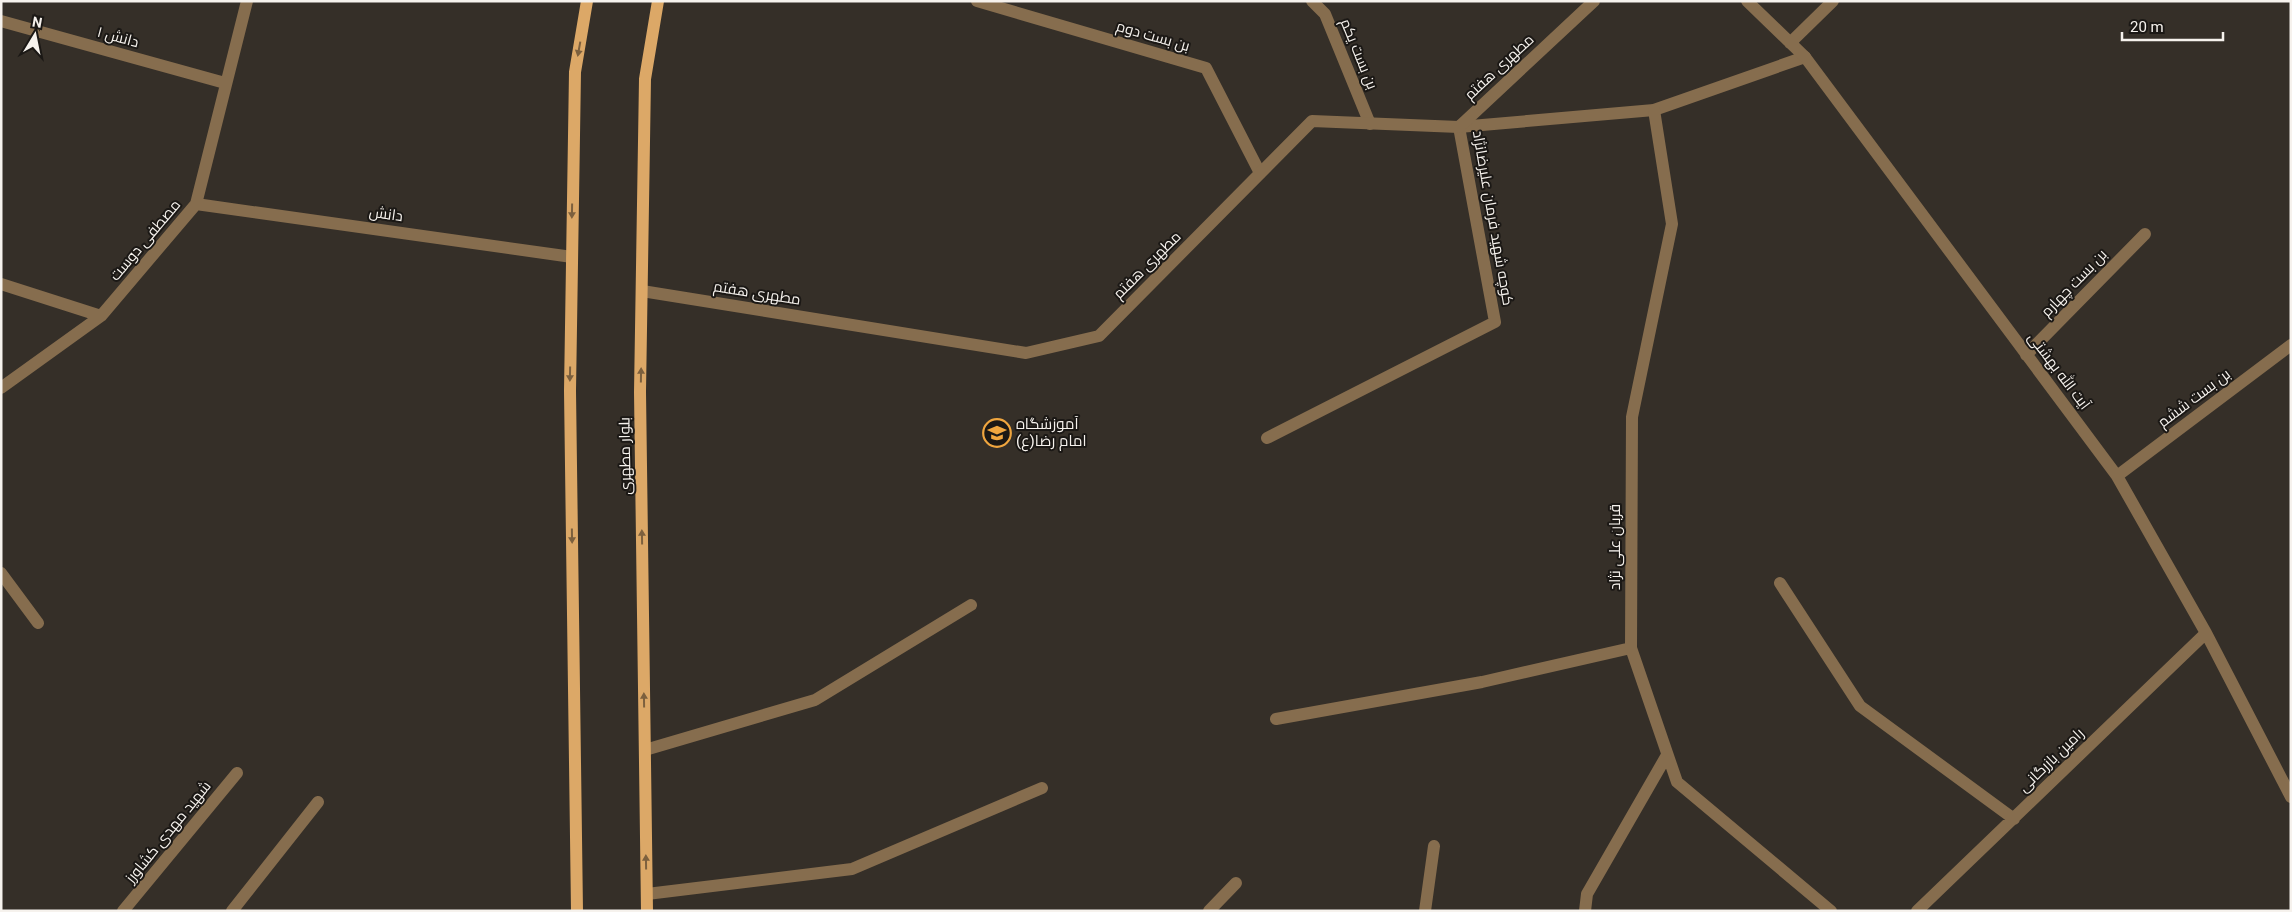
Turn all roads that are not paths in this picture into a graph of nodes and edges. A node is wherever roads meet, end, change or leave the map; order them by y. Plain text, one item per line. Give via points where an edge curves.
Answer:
1 (247, 1) edge
2 (587, 1) edge
3 (658, 1) edge
4 (977, 1) edge
5 (1312, 1) edge
6 (1594, 1) edge
7 (1747, 1) edge
8 (1834, 1) edge
9 (1, 21) edge
10 (1790, 43) junction
11 (1805, 57) junction
12 (226, 84) junction
13 (1654, 110) junction
14 (1370, 124) junction
15 (1459, 127) junction
16 (1260, 173) junction
17 (196, 204) junction
18 (2145, 234) dead end
19 (572, 257) junction
20 (1, 284) edge
21 (642, 291) junction
22 (102, 316) junction
23 (2291, 345) edge
24 (2026, 355) junction
25 (1, 388) edge
26 (1267, 438) dead end
27 (2117, 476) junction
28 (1, 573) edge
29 (1780, 583) dead end
30 (971, 605) dead end
31 (38, 624) dead end
32 (2206, 633) junction
33 (1631, 648) junction
34 (1276, 719) dead end
35 (645, 750) junction
36 (1667, 755) junction
37 (237, 773) dead end
38 (1042, 788) dead end
39 (2291, 797) edge
40 (318, 802) dead end
41 (2014, 819) junction
42 (1434, 846) dead end
43 (1236, 883) dead end
44 (647, 894) junction
45 (123, 911) edge
46 (232, 911) edge
47 (577, 911) edge
48 (647, 911) edge
49 (1208, 911) edge
50 (1424, 911) edge
51 (1586, 911) edge
52 (1831, 911) edge
53 (1917, 911) edge

1 - 12 street, مصطفی دوست
2 -> 19 main road via 575,72
3 - 21 main road, بلوار مطهری via 645,79
4 - 16 street, بن بست دوم via 1206,68
5 - 14 street, بن بست یکم via 1325,14
6 - 15 street, مطهری هفتم
7 - 10 street, آیت الله بهشتی
8 - 10 street
9 - 12 street, دانش ۱
10 - 11 street, آیت الله بهشتی
11 - 13 street, کوچه شهید فرمان علیرضانژاد
11 - 24 street, آیت الله بهشتی
12 - 17 street, مصطفی دوست
13 - 15 street, کوچه شهید فرمان علیرضانژاد
13 - 33 street, قربان علی نژاد via 1672,224 1632,417
14 - 15 street, مطهری هفتم
14 - 16 street, مطهری هفتم via 1312,121
15 - 26 street, کوچه شهید فرمان علیرضانژاد via 1495,322
16 - 21 street, مطهری هفتم via 1100,336 1026,353
17 - 19 street, دانش
17 - 22 street, مصطفی دوست
18 - 24 street, بن بست چهارم
19 -> 47 main road via 570,392
20 - 22 street
35 -> 21 main road, بلوار مطهری via 640,392
22 - 25 street, مصطفی دوست
23 - 27 street, بن بست ششم
24 - 27 street, آیت الله بهشتی
27 - 32 street, آیت الله بهشتی
28 - 31 street
29 - 41 street via 1860,706
30 - 35 street via 815,700
32 - 39 street, آیت الله بهشتی
32 - 41 street, رامین بازرگانی
33 - 34 street via 1482,682
33 - 36 street, قربان علی نژاد
44 -> 35 main road, بلوار مطهری
36 - 51 street via 1587,894
36 - 52 street, قربان علی نژاد via 1677,782
37 - 45 street, شهید مهدی کشاورز
38 - 44 street via 852,868
40 - 46 street
41 - 53 street, رامین بازرگانی
42 - 50 street
43 - 49 street
44 - 48 main road, بلوار مطهری

